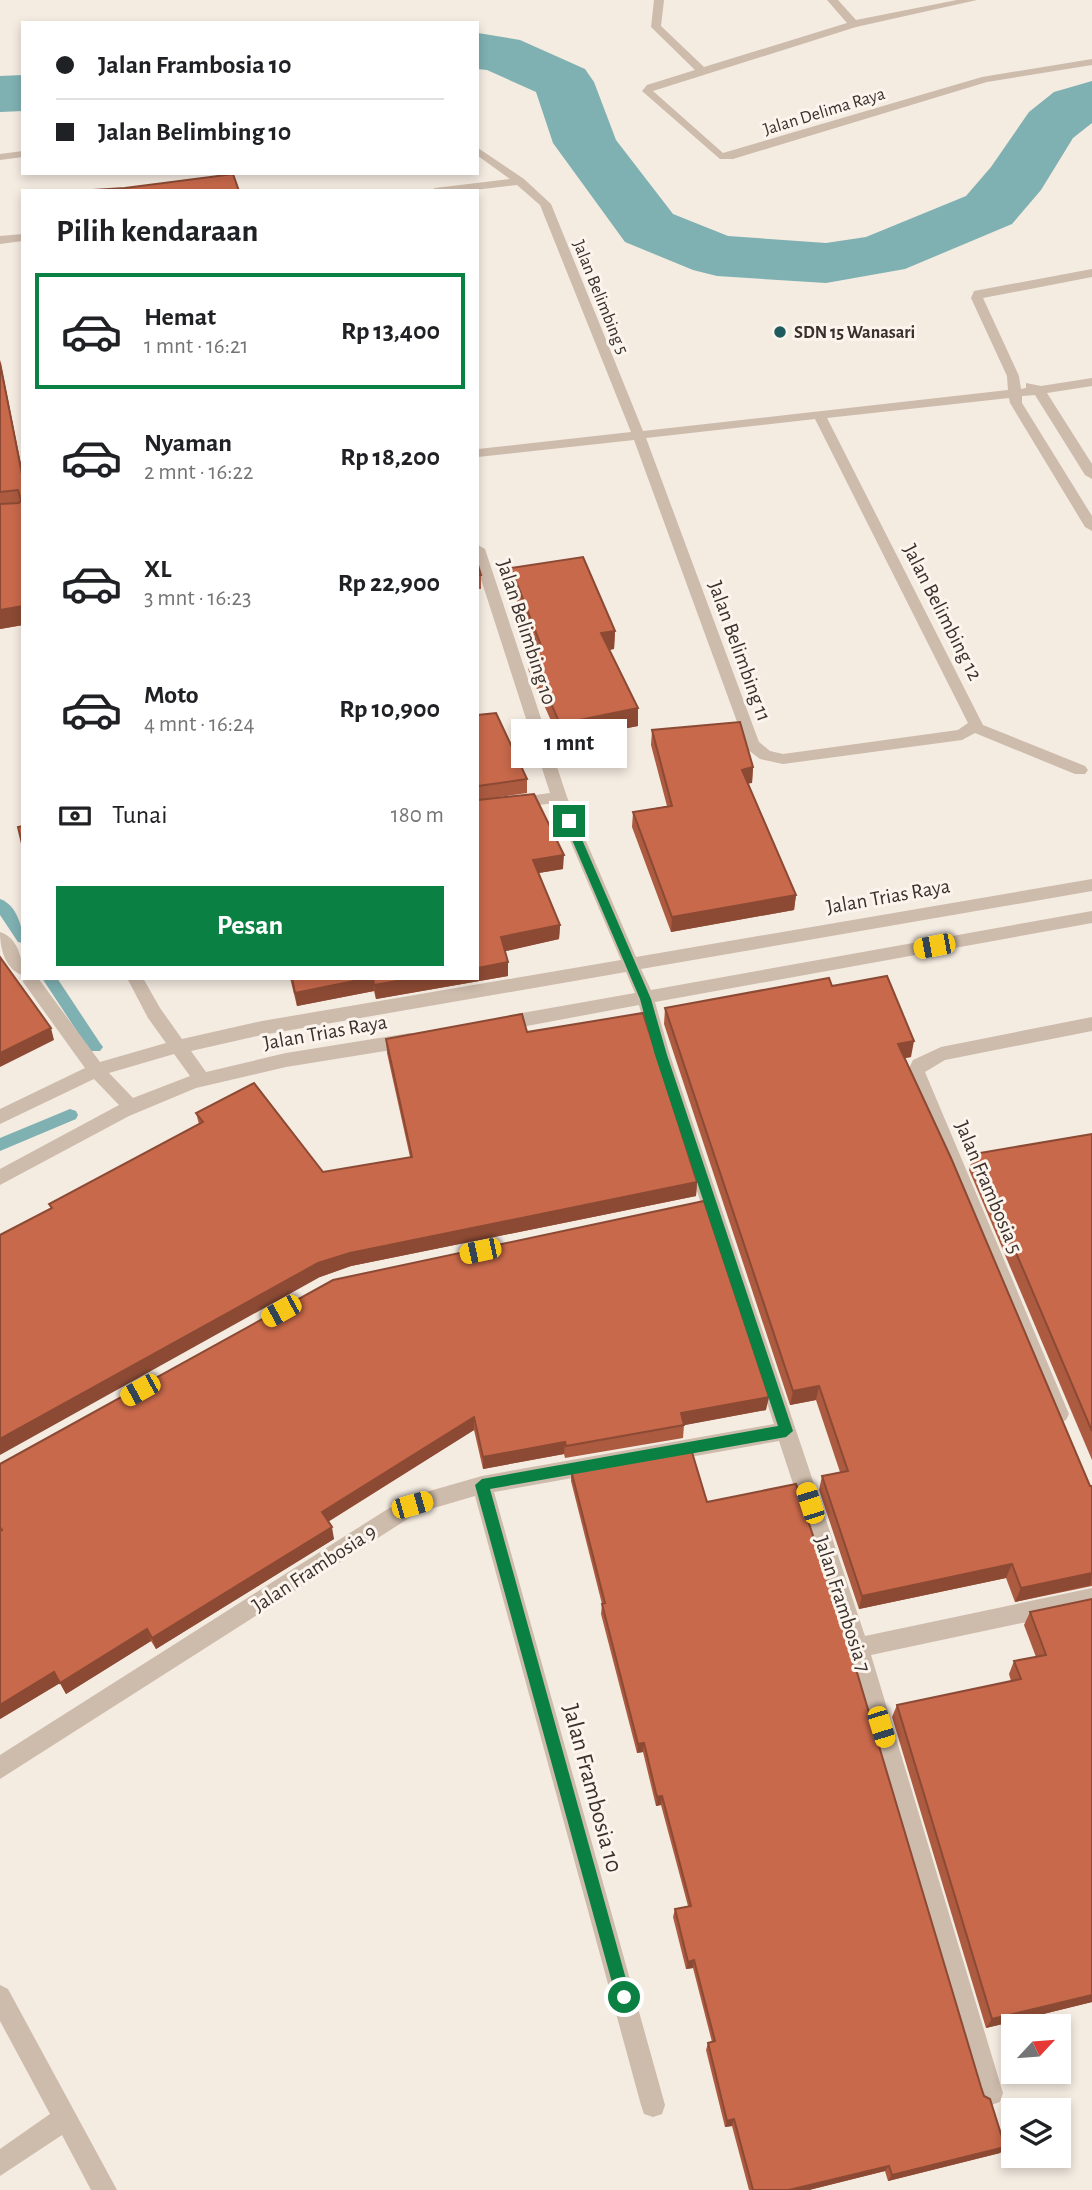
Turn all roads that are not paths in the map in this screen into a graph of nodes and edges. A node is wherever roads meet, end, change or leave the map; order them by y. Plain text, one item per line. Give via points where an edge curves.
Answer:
1 (659, 0) edge
2 (832, 0) edge
3 (972, 0) edge
4 (855, 24) junction
5 (1092, 62) edge
6 (702, 71) junction
7 (479, 152) edge
8 (21, 154) edge
9 (0, 157) edge
10 (520, 181) junction
11 (452, 189) edge
12 (21, 237) edge
13 (0, 240) edge
14 (1092, 273) edge
15 (1013, 376) junction
16 (1092, 382) edge
17 (1026, 392) junction
18 (819, 415) junction
19 (638, 434) junction
20 (479, 453) edge
21 (1092, 475) edge
22 (1092, 527) edge
23 (479, 552) edge
24 (974, 727) junction
25 (1080, 770) dead end
26 (559, 797) junction
27 (479, 808) edge
28 (1092, 885) edge
29 (1092, 917) edge
30 (0, 938) edge
31 (629, 963) junction
32 (21, 966) edge
33 (30, 980) edge
34 (136, 980) edge
35 (646, 999) junction
36 (1092, 1024) edge
37 (484, 1027) edge
38 (429, 1037) edge
39 (179, 1046) junction
40 (96, 1070) junction
41 (202, 1080) junction
42 (132, 1108) junction
43 (0, 1117) edge
44 (0, 1178) edge
45 (1065, 1427) edge
46 (786, 1431) junction
47 (482, 1485) junction
48 (1092, 1598) edge
49 (858, 1648) junction
50 (0, 1768) edge
51 (0, 1997) edge
52 (992, 2093) dead end
53 (653, 2105) dead end
54 (66, 2118) junction
55 (0, 2164) edge
56 (105, 2190) edge

1 - 6 street via 656,27
2 - 4 street
3 - 4 street
4 - 6 street
5 - 6 street, Jalan Delima Raya via 986,79 729,157 720,156 647,91
7 - 10 street, Jalan Belimbing 5
8 - 9 street
10 - 11 street
10 - 19 street, Jalan Belimbing 5 via 545,204
12 - 13 street
14 - 15 street via 978,294
15 - 17 street
15 - 17 street
16 - 17 street
17 - 18 street
17 - 21 street
17 - 22 street via 1023,415
18 - 19 street
18 - 24 street, Jalan Belimbing 12 via 970,710
19 - 20 street
19 - 24 street, Jalan Belimbing 11 via 752,745 765,755 783,759 962,736
23 - 26 street, Jalan Belimbing 10
24 - 25 street
26 - 27 street
26 - 31 street, Jalan Belimbing 10
28 - 31 street, Jalan Trias Raya
29 - 35 street
30 - 32 street
31 - 35 street, Jalan Belimbing 10
31 - 39 street, Jalan Trias Raya
33 - 40 street
34 - 39 street
35 - 37 street
35 - 46 street, Jalan Frambosia 7 via 704,1205
36 - 45 street, Jalan Frambosia 5 via 941,1054 919,1065 916,1072
38 - 41 street, Jalan Trias Raya
39 - 40 street, Jalan Trias Raya
39 - 41 street
40 - 42 street
40 - 43 street, Jalan Trias Raya
41 - 42 street, Jalan Trias Raya
42 - 44 street, Jalan Trias Raya
46 - 47 street, Jalan Frambosia 9
46 - 49 street, Jalan Frambosia 7
47 - 50 street, Jalan Frambosia 9 via 412,1505
47 - 53 street, Jalan Frambosia 10
48 - 49 street
49 - 52 street, Jalan Frambosia 7
51 - 54 street
54 - 55 street
54 - 56 street

